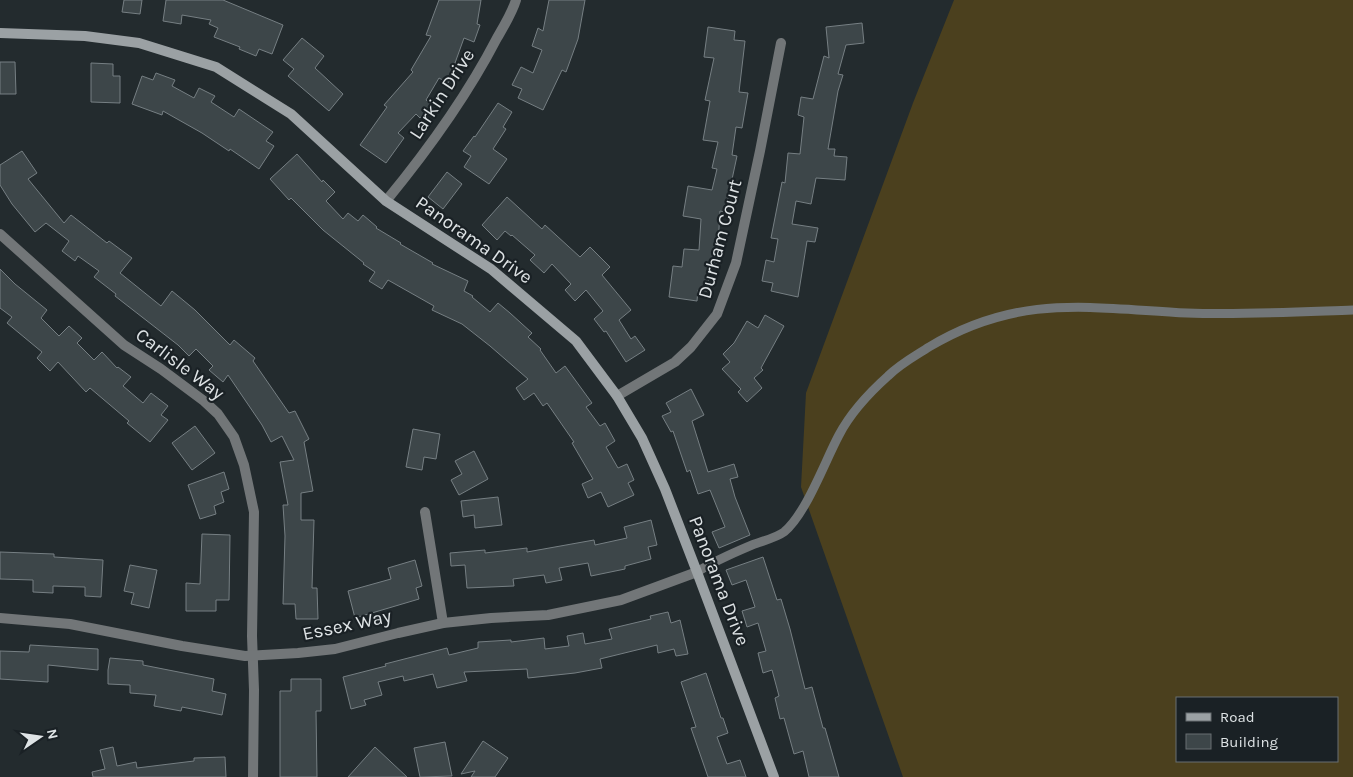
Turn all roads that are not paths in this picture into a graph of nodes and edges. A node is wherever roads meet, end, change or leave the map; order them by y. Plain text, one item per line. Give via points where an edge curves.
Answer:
1 (516, 0) edge
2 (0, 33) edge
3 (781, 43) dead end
4 (386, 200) junction
5 (0, 234) edge
6 (1353, 310) edge
7 (618, 396) junction
8 (425, 512) dead end
9 (697, 572) junction
10 (0, 618) edge
11 (443, 623) junction
12 (253, 656) junction
13 (253, 777) edge
14 (774, 777) edge

1 - 4 street, Larkin Drive via 461,99 412,170
2 - 4 street, Panorama Drive via 85,36 139,43 216,68 291,114
3 - 7 street, Durham Court via 736,263 717,314 675,362
4 - 7 street, Panorama Drive via 491,269 538,307 576,341
5 - 12 street, Carlisle Way via 124,345 204,401 234,437 254,512
6 - 9 lane via 1233,314 1053,307 1007,314 971,326 904,363 850,416 801,509 784,532
7 - 9 street, Panorama Drive via 642,438
8 - 11 street
9 - 11 street, Essex Way via 621,600 548,615
9 - 14 street, Panorama Drive
10 - 12 street, Essex Way via 70,624
11 - 12 street, Essex Way via 335,649
12 - 13 street, Carlisle Way

